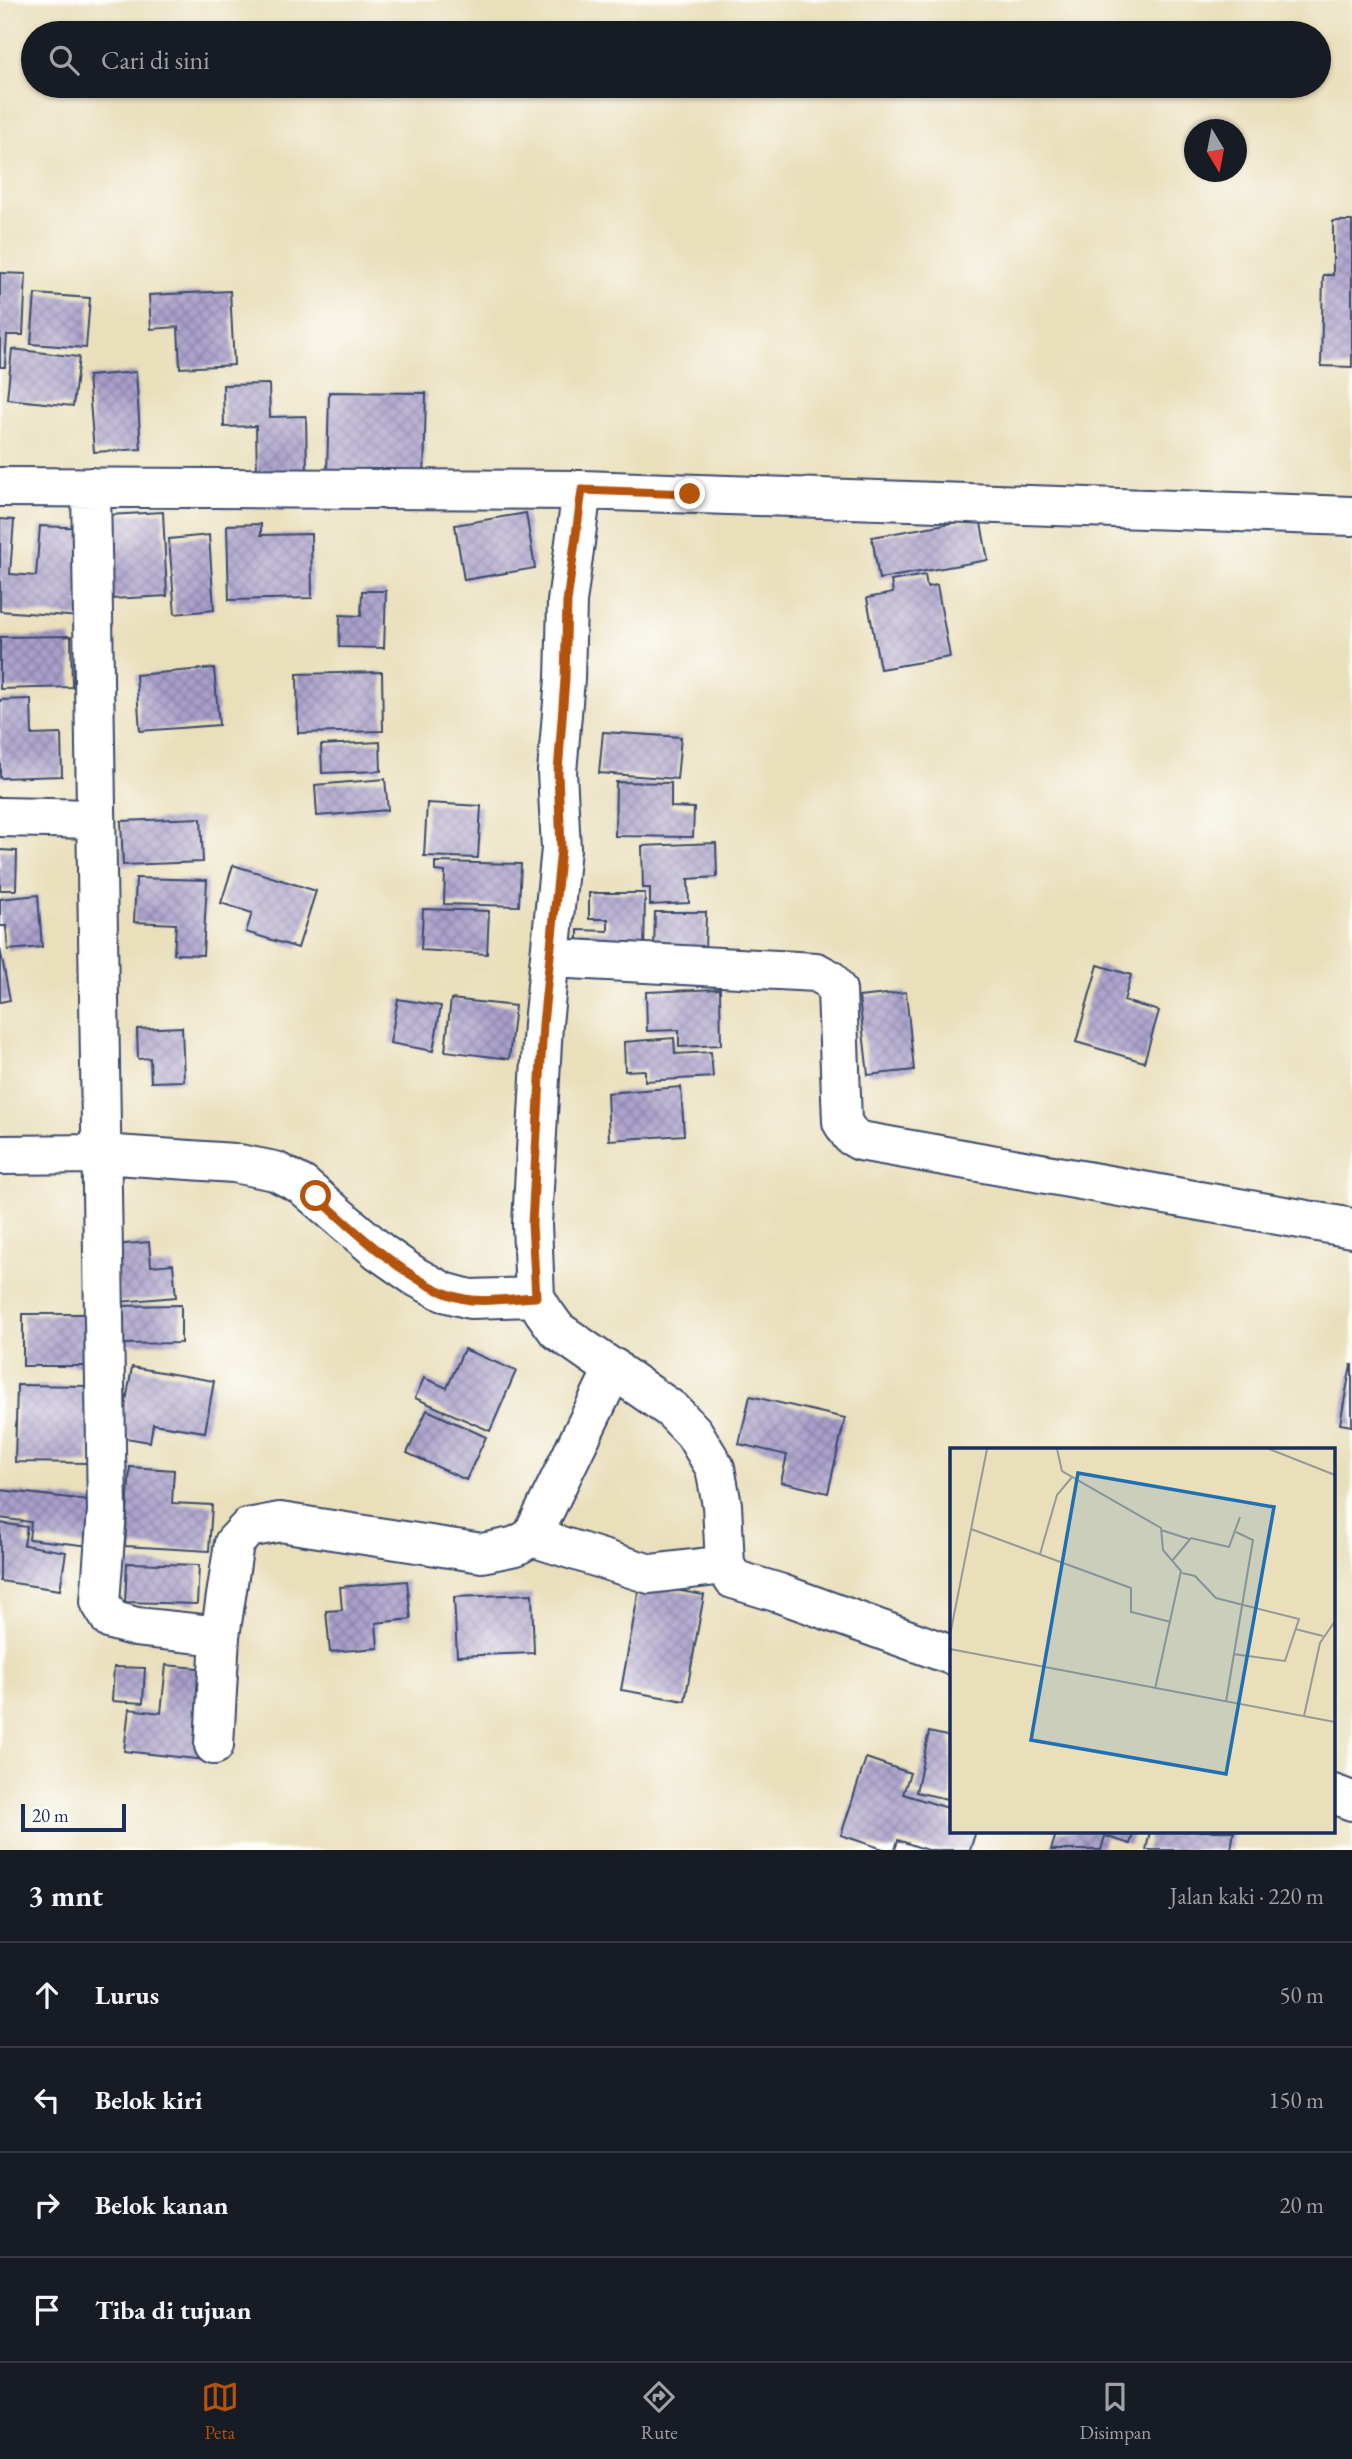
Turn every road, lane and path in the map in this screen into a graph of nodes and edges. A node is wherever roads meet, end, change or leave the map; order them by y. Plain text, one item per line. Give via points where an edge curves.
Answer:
1 (91, 486) junction
2 (0, 487) edge
3 (582, 490) junction
4 (1352, 516) edge
5 (0, 817) edge
6 (96, 819) junction
7 (551, 958) junction
8 (101, 1154) junction
9 (0, 1155) edge
10 (1352, 1228) edge
11 (536, 1297) junction
12 (614, 1368) junction
13 (532, 1537) junction
14 (725, 1565) junction
15 (220, 1636) junction
16 (950, 1656) edge
17 (214, 1745) dead end
18 (1334, 1794) edge
19 (1352, 1801) edge

1 - 2 street
1 - 3 street
1 - 6 street
3 - 4 street
3 - 7 street via 567,602 558,772 561,849
5 - 6 street
6 - 8 street
7 - 10 street via 816,972 830,979 837,990 842,1122 860,1141
7 - 11 street via 532,1224
8 - 9 street
8 - 11 street via 234,1163 275,1171 303,1185 380,1252 444,1292 470,1300
8 - 15 street via 107,1511 100,1602 111,1620
11 - 12 street via 557,1329
12 - 13 street
12 - 14 street via 672,1410 694,1433 715,1468
13 - 14 street via 650,1574
13 - 15 street via 516,1546 482,1553 280,1522 248,1528 234,1543
14 - 16 street via 733,1579
15 - 17 street
18 - 19 street

